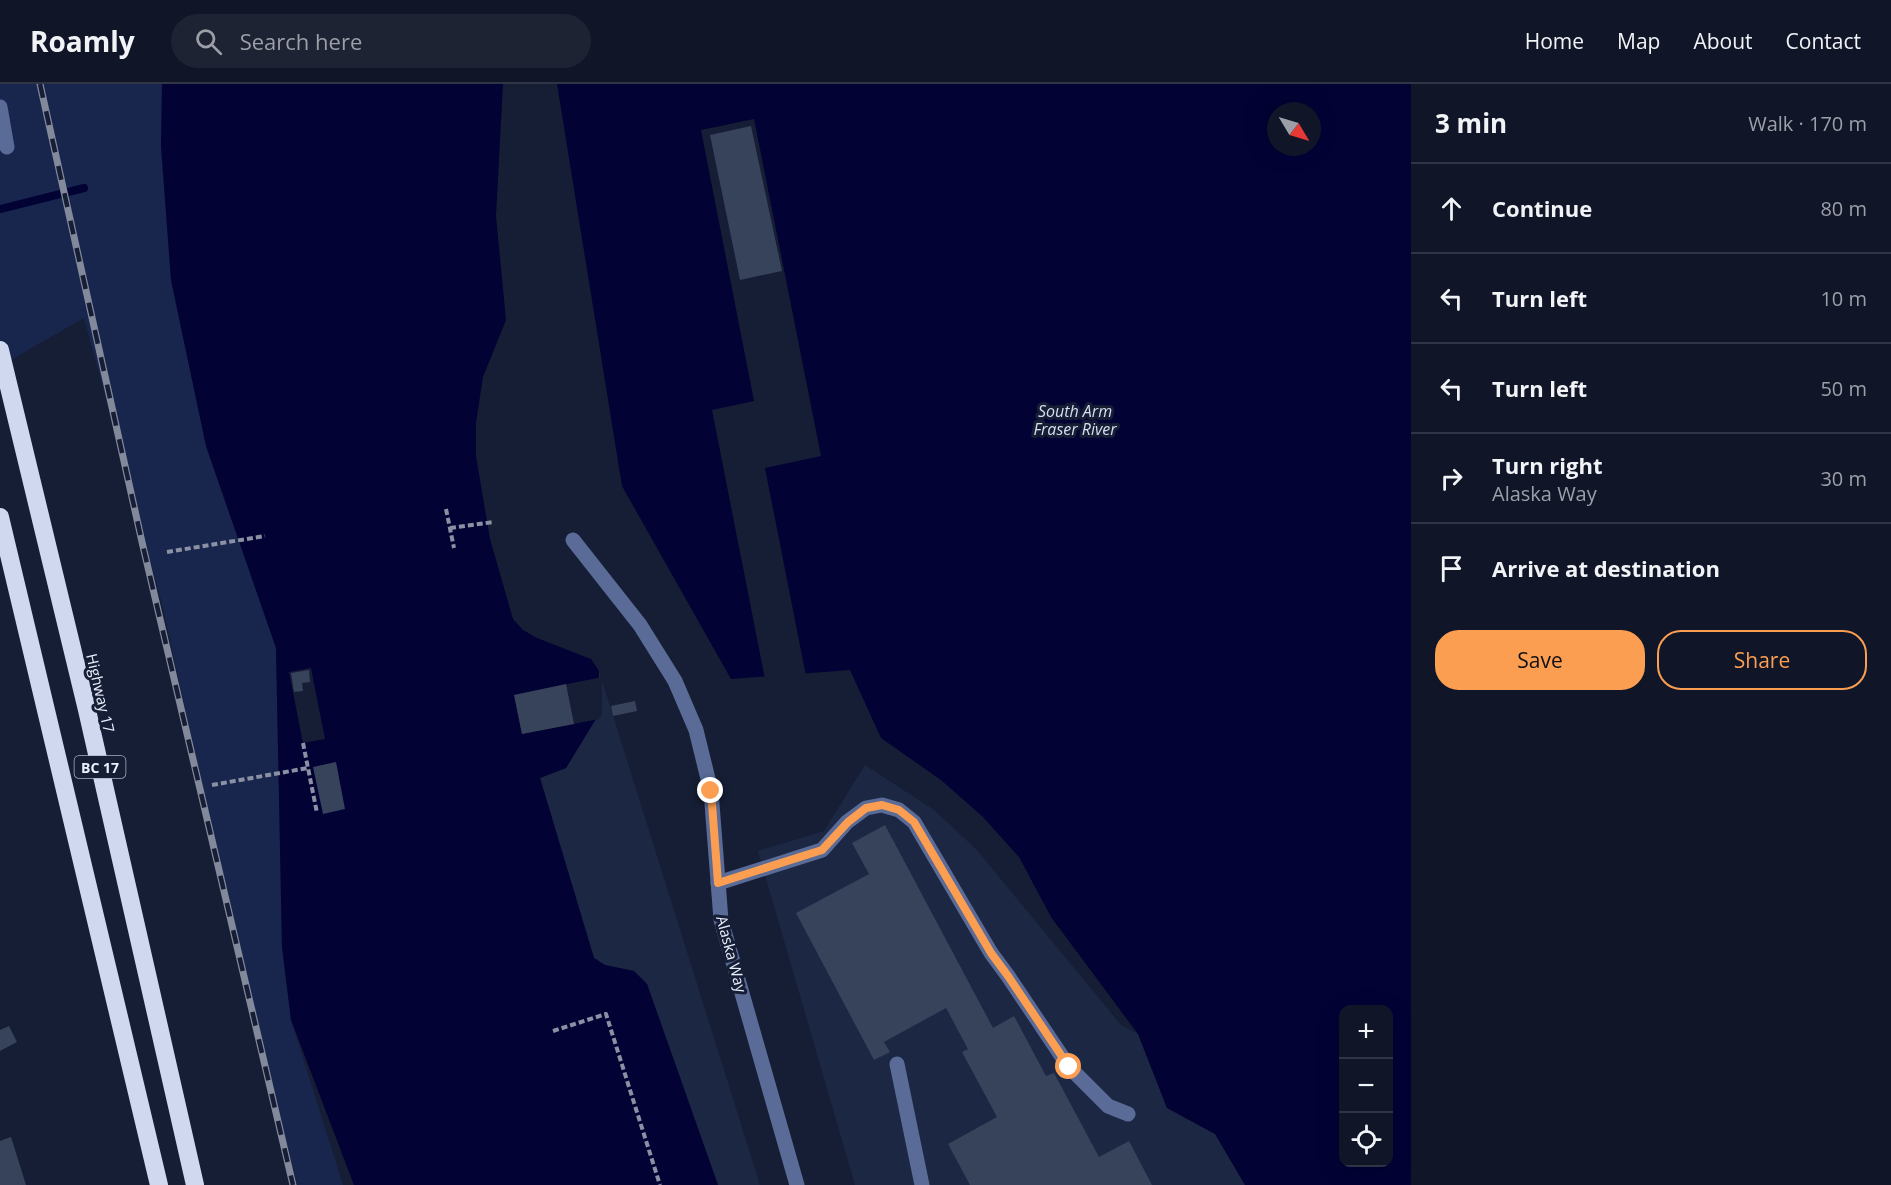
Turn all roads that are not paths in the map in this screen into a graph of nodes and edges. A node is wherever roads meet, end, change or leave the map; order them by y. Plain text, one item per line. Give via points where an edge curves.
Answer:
1 (0, 107) edge
2 (7, 147) dead end
3 (0, 350) edge
4 (0, 517) edge
5 (573, 540) dead end
6 (718, 883) junction
7 (897, 1065) dead end
8 (1128, 1114) dead end
9 (159, 1185) edge
10 (195, 1185) edge
11 (797, 1185) edge
12 (922, 1185) edge

1 - 2 street
3 - 10 highway, Highway 17 / BC 17
4 - 9 highway, BC 17
5 - 6 street, Alaska Way via 640,625 675,681 696,730 711,791
6 - 8 street via 822,850 866,808 882,805 899,810 914,822 991,953 1069,1067 1108,1106
6 - 11 street, Alaska Way via 721,920
7 - 12 street

